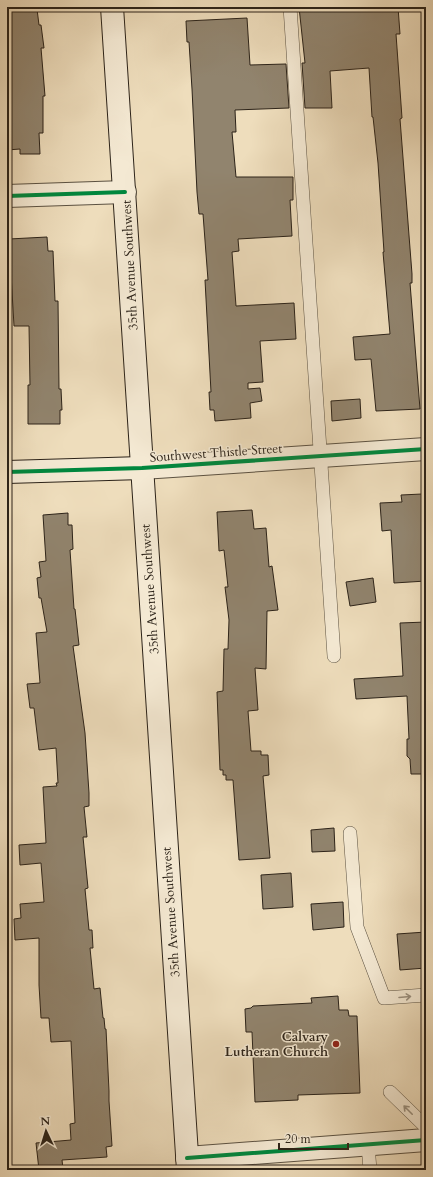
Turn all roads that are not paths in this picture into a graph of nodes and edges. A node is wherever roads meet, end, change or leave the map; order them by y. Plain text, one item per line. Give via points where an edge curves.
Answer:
1 (112, 7) edge
2 (290, 7) edge
3 (125, 192) junction
4 (7, 196) edge
5 (426, 449) edge
6 (321, 456) junction
7 (142, 468) junction
8 (7, 472) edge
9 (334, 656) dead end
10 (350, 833) dead end
11 (426, 995) edge
12 (390, 1092) dead end
13 (426, 1127) edge
14 (426, 1140) edge
15 (368, 1145) junction
16 (188, 1164) edge
17 (370, 1170) edge

1 - 3 main road, 35th Avenue Southwest
2 - 6 lane
3 - 4 main road
3 - 7 main road, 35th Avenue Southwest
5 - 6 main road, Southwest Thistle Street
6 - 7 main road, Southwest Thistle Street
6 - 9 lane
7 - 8 main road, Southwest Thistle Street
7 - 16 main road, 35th Avenue Southwest
10 -> 11 lane via 357,927 384,998
13 -> 12 lane
14 - 15 main road
15 - 16 main road
15 - 17 lane

